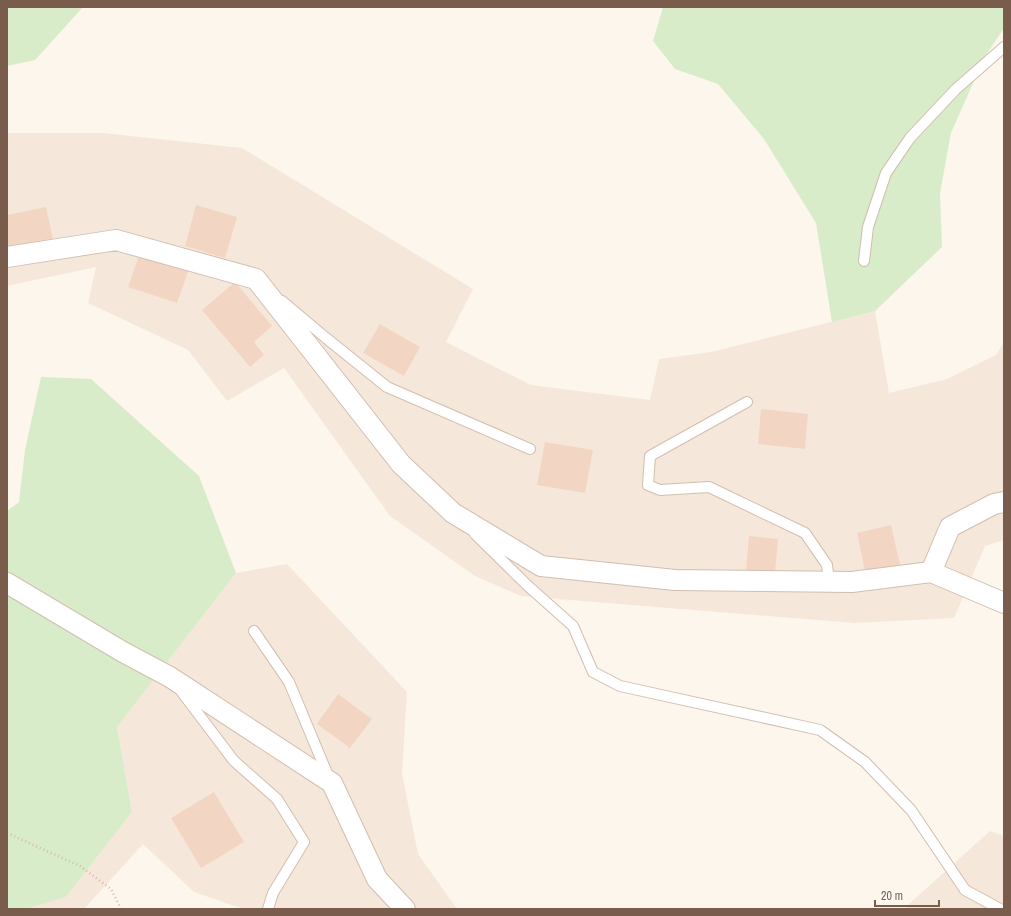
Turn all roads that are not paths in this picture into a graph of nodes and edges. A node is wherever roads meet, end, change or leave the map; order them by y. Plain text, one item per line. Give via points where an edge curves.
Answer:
1 (1004, 48) edge
2 (7, 257) edge
3 (864, 261) dead end
4 (256, 279) junction
5 (747, 402) dead end
6 (530, 449) dead end
7 (1004, 502) edge
8 (453, 514) junction
9 (930, 572) junction
10 (829, 582) junction
11 (7, 583) edge
12 (1004, 603) edge
13 (254, 631) dead end
14 (170, 677) junction
15 (332, 783) junction
16 (268, 909) edge
17 (405, 909) edge
18 (1000, 909) edge

1 - 3 lane via 956,89 910,138 886,173 868,227
2 - 4 street via 116,240
4 - 6 lane via 387,387
4 - 8 street via 401,464
5 - 10 lane via 650,456 648,485 660,490 709,487 805,533 827,565
7 - 9 street via 994,504 950,527
8 - 10 street via 541,566 675,580
8 - 18 lane via 573,626 593,672 620,686 820,730 865,762 911,810 965,890
9 - 10 street via 852,582
9 - 12 street
11 - 14 street
13 - 15 lane via 289,682
14 - 15 street
14 - 16 lane via 234,761 277,799 304,842 272,893
15 - 17 street via 377,879

